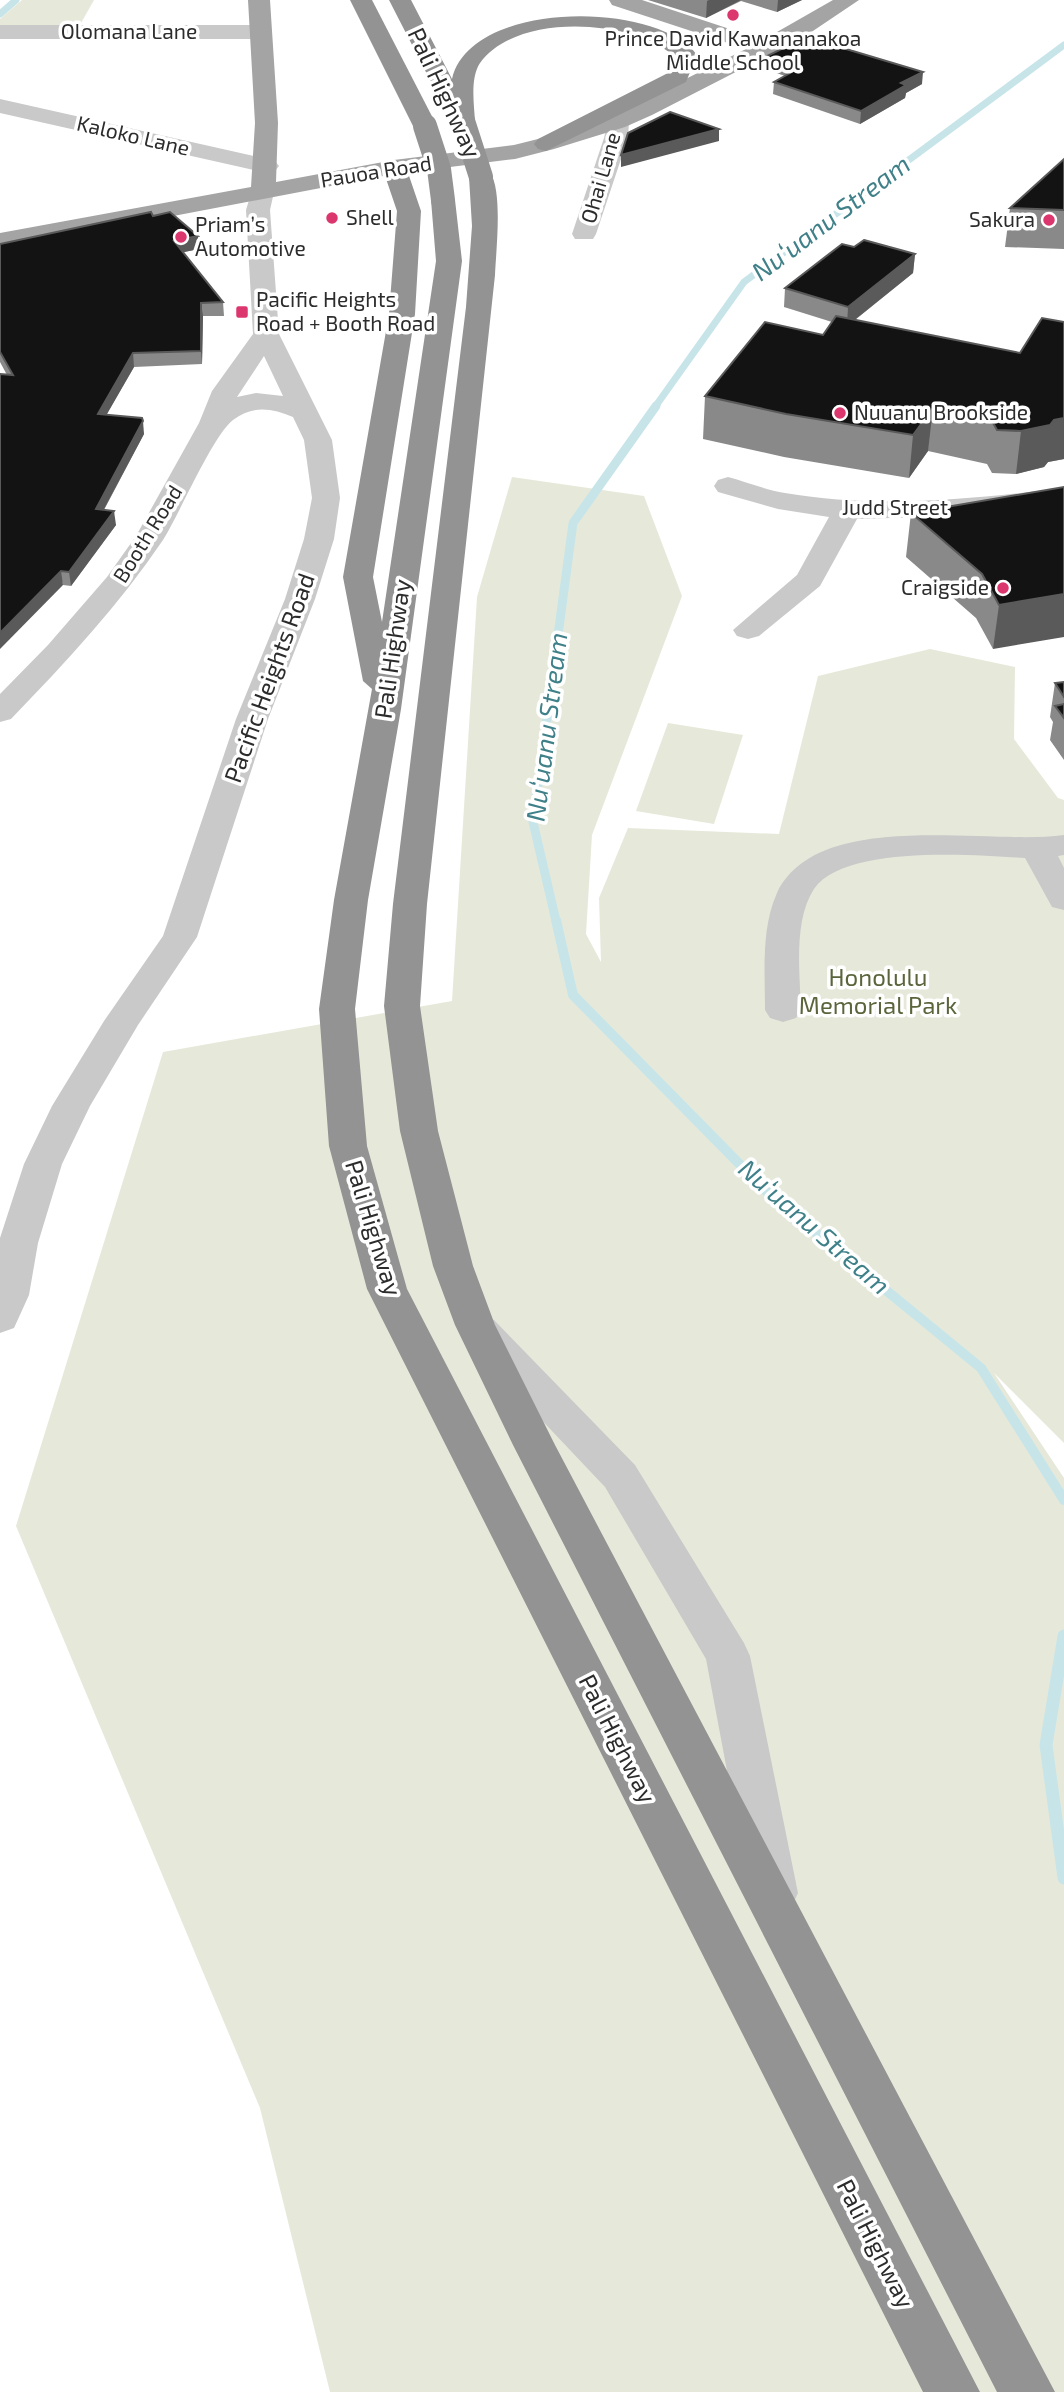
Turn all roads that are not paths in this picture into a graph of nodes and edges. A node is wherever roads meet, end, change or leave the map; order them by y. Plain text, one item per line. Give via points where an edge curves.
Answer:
1 (259, 0) edge
2 (361, 0) edge
3 (400, 0) edge
4 (620, 0) edge
5 (848, 0) edge
6 (0, 32) edge
7 (258, 32) junction
8 (765, 48) junction
9 (0, 106) edge
10 (463, 121) junction
11 (617, 122) junction
12 (546, 144) junction
13 (267, 166) junction
14 (394, 167) junction
15 (262, 192) junction
16 (584, 234) dead end
17 (0, 241) edge
18 (266, 334) junction
19 (305, 412) junction
20 (213, 423) junction
21 (728, 486) dead end
22 (1064, 497) edge
23 (848, 509) junction
24 (748, 630) dead end
25 (385, 709) junction
26 (0, 712) edge
27 (1051, 847) edge
28 (1064, 899) edge
29 (783, 1010) dead end
30 (0, 1318) edge
31 (475, 1325) junction
32 (778, 1916) junction
33 (952, 2392) edge
34 (1027, 2392) edge

1 - 7 main road, Pacific Heights Road
2 - 25 highway, Pali Highway, bridge via 425,126 439,169 449,261
3 - 10 highway, Pali Highway
4 - 8 main road
5 - 8 main road, Pauoa Road
6 - 7 street, Olomana Lane
7 - 13 main road, Pacific Heights Road
8 - 11 main road, Pauoa Road
9 - 13 street, Kaloko Lane
10 - 12 highway via 463,82 470,60 497,39 520,31 575,21 620,22 669,39 686,55 678,77
10 - 31 highway, Pali Highway, bridge via 478,161 484,196 479,307 402,1006 419,1131 453,1266
11 - 12 main road, Pauoa Road
11 - 16 street, Ohai Lane via 616,138
12 - 14 main road, Pauoa Road
13 - 15 main road, Pacific Heights Road
14 - 15 main road, Pauoa Road
14 - 25 highway via 409,211 402,314 358,577
15 - 17 main road, Pauoa Road
15 - 18 street, Pacific Heights Road via 258,210
18 - 19 street, Pacific Heights Road
18 - 20 street, Booth Road via 226,391
19 - 20 street via 274,402 237,404
19 - 30 street, Pacific Heights Road via 318,440 326,498 300,599 252,719 180,937 122,1021 71,1106 43,1164
20 - 26 street, Booth Road via 150,537 118,583
21 - 23 street, Judd Street via 784,502
22 - 23 street, Judd Street via 964,508
23 - 24 street via 810,580
25 - 33 highway, Pali Highway via 337,1009 348,1146 387,1289
27 - 28 street
27 - 29 street via 908,847 834,857 801,880 782,931
31 - 32 highway, Pali Highway
31 - 32 street via 620,1476 728,1656
32 - 34 highway, Pali Highway

